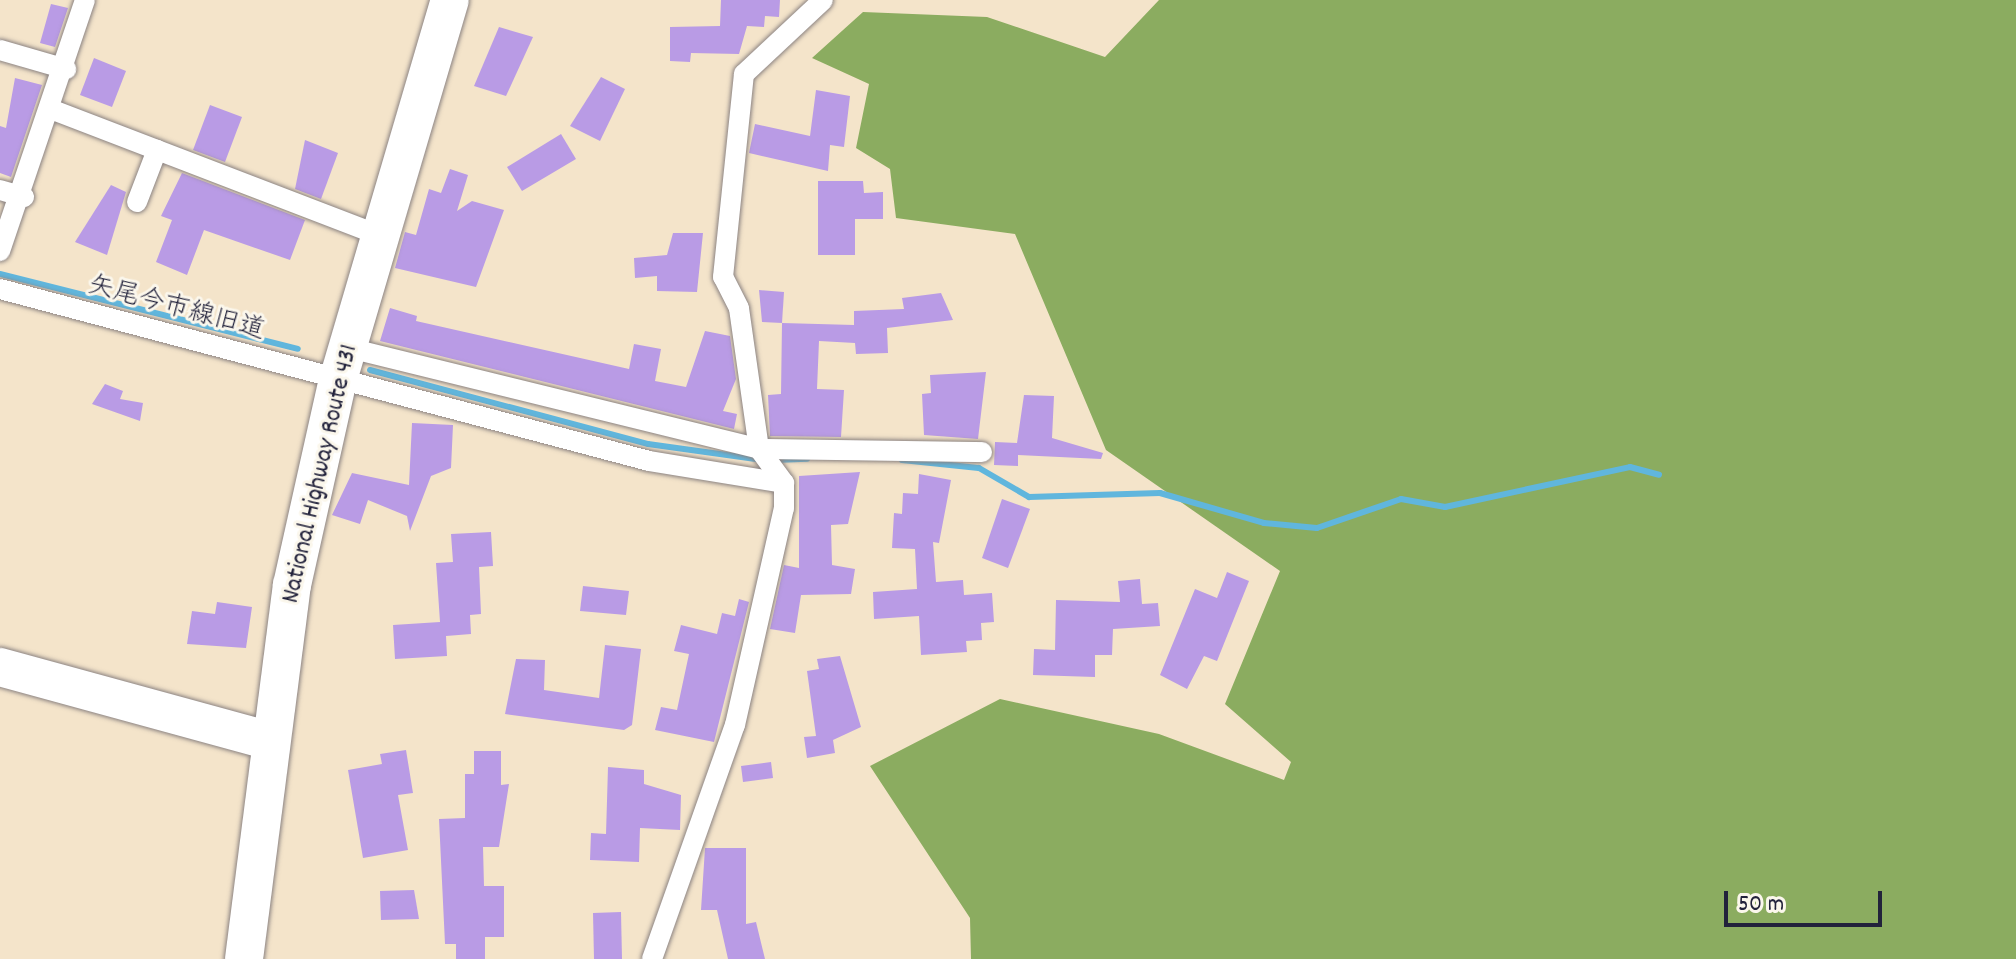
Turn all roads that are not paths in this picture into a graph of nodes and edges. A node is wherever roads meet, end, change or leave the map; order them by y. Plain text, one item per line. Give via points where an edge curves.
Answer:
1 (85, 0) edge
2 (450, 0) edge
3 (823, 0) edge
4 (0, 50) edge
5 (66, 69) junction
6 (53, 110) junction
7 (157, 150) junction
8 (0, 190) edge
9 (24, 197) junction
10 (137, 202) dead end
11 (382, 236) junction
12 (0, 251) edge
13 (0, 289) edge
14 (344, 364) junction
15 (759, 449) junction
16 (982, 452) dead end
17 (784, 483) junction
18 (0, 667) edge
19 (267, 740) junction
20 (244, 959) edge
21 (652, 959) edge

1 - 5 street
2 - 11 highway, National Highway Route 431
3 - 15 street via 744,74 723,277 739,308
4 - 5 street
5 - 6 street
6 - 7 street
6 - 9 street
7 - 10 street
7 - 11 street
8 - 9 street
9 - 12 street
11 - 14 highway, National Highway Route 431
13 - 14 street, 矢尾今市線旧道
14 - 15 street
14 - 17 street via 649,461
14 - 19 highway, National Highway Route 431
15 - 16 street
15 - 17 street
17 - 21 street via 779,549 735,725
18 - 19 highway
19 - 20 highway, National Highway Route 431

